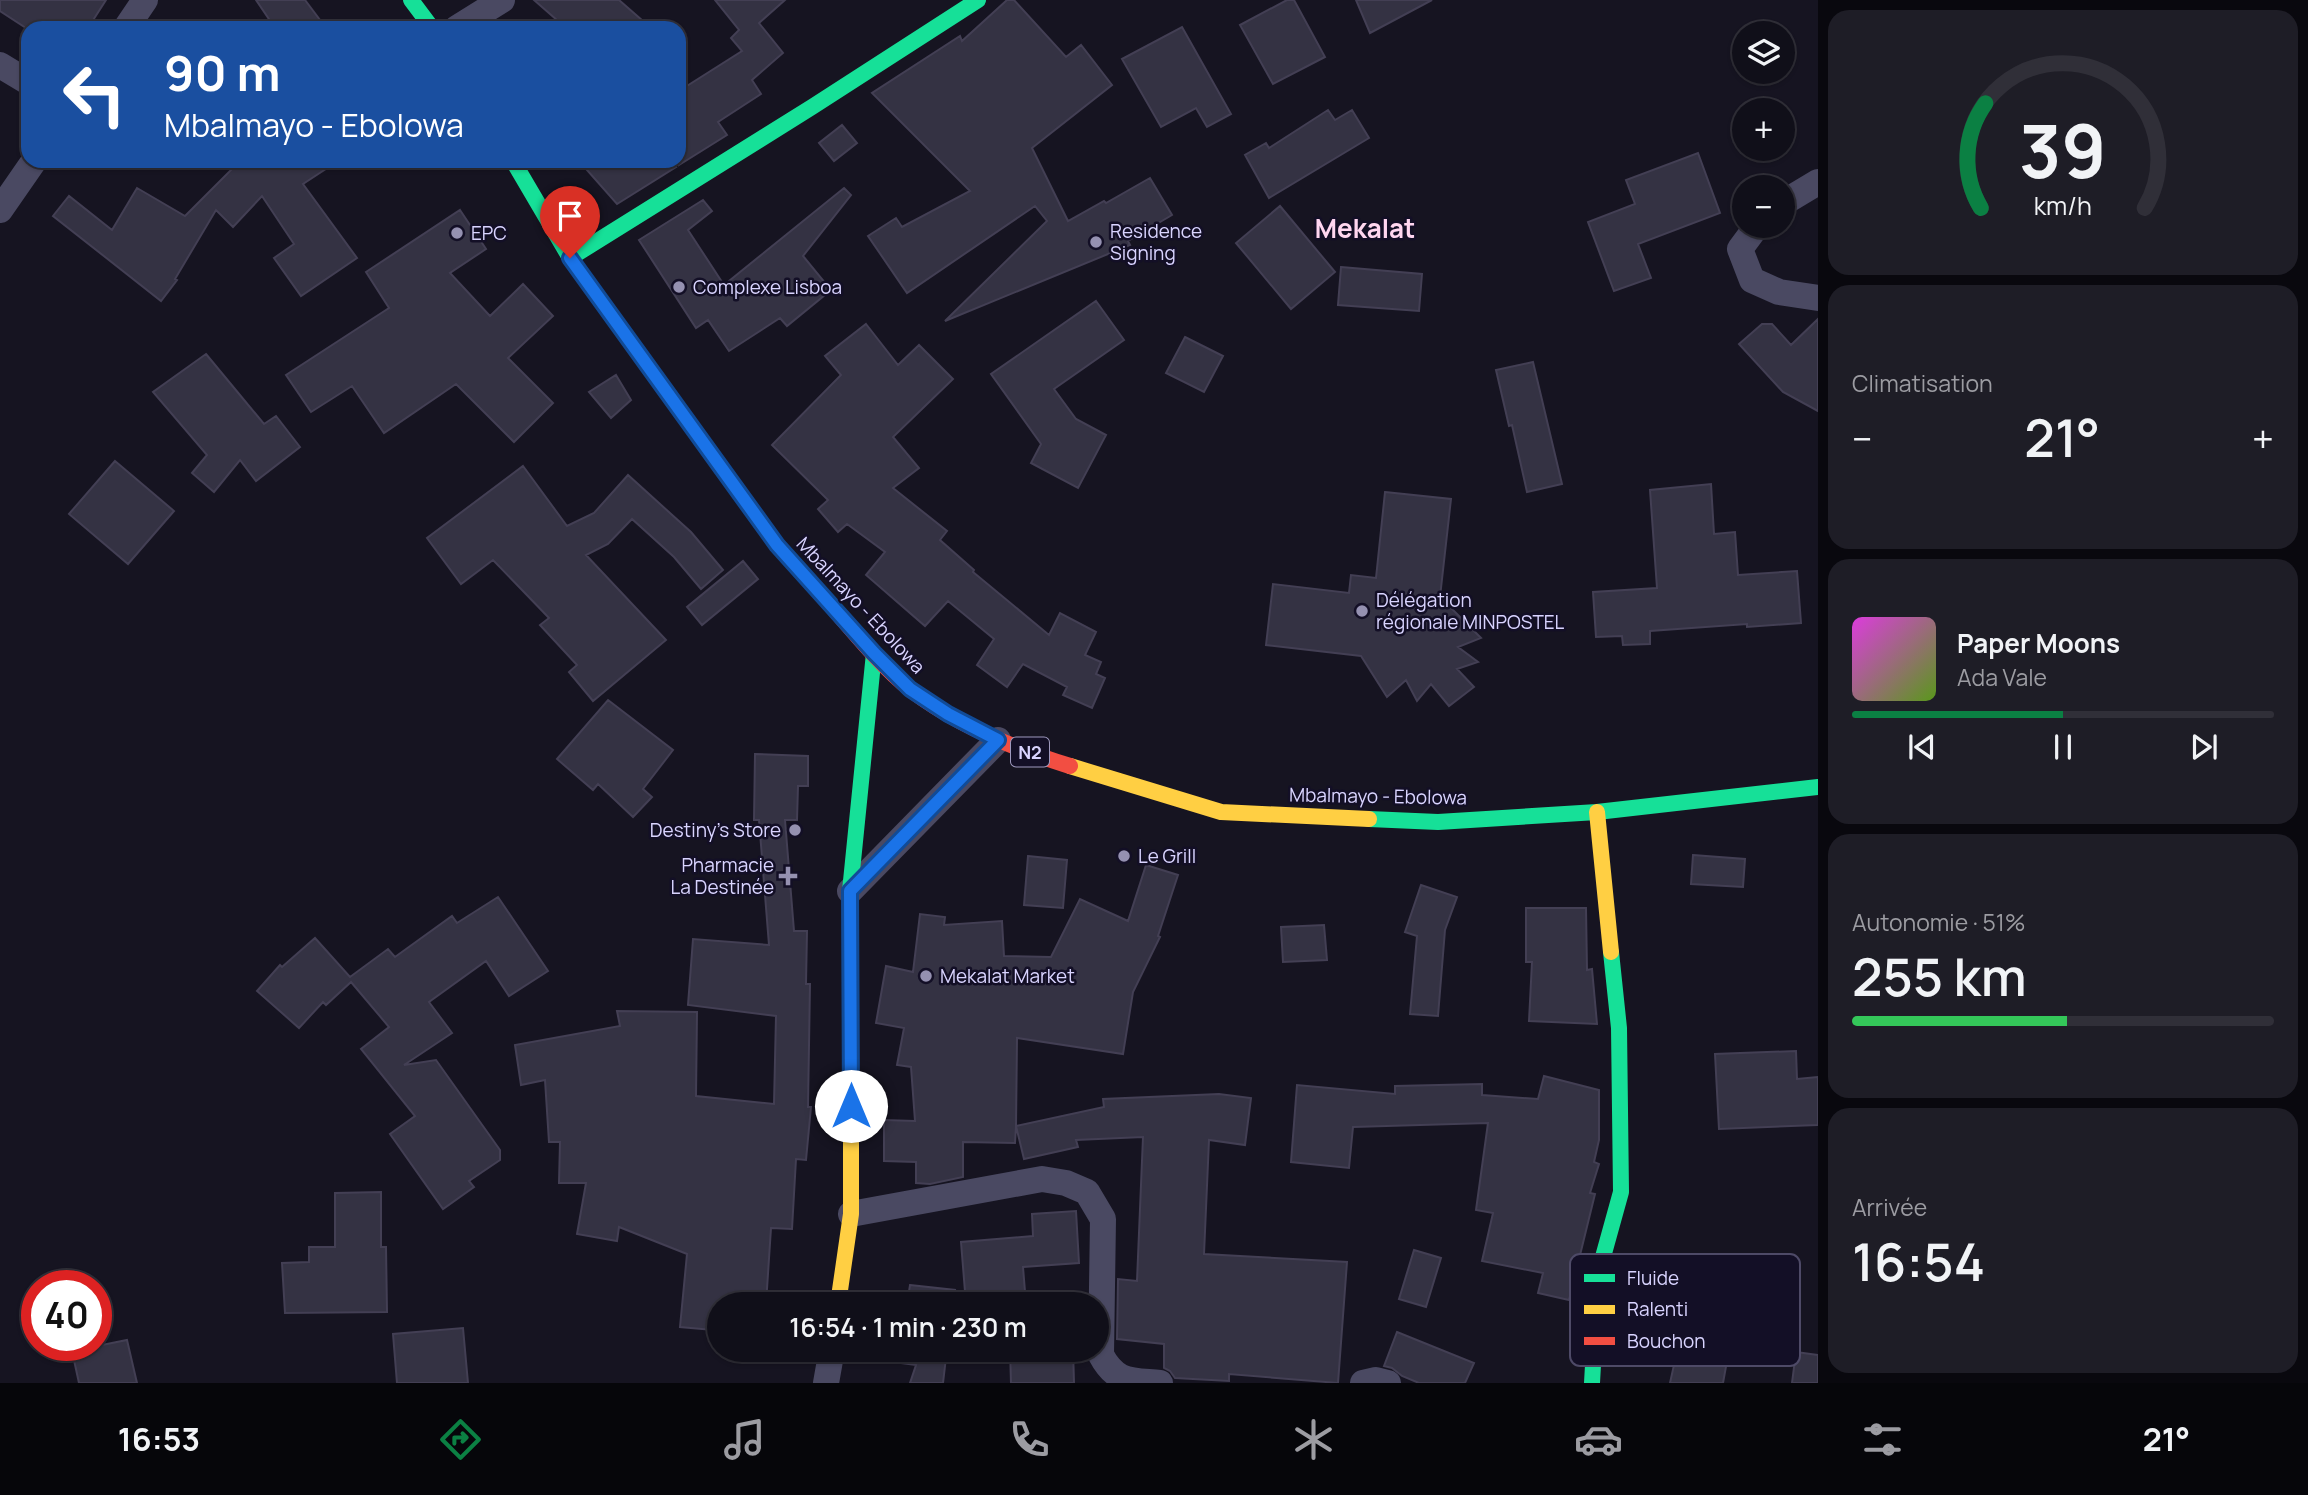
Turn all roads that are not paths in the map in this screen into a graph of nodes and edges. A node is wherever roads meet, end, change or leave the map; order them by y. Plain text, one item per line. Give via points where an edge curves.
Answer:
1 (145, 0) edge
2 (411, 0) edge
3 (502, 0) edge
4 (978, 0) edge
5 (131, 21) edge
6 (427, 21) edge
7 (468, 21) edge
8 (0, 65) edge
9 (21, 78) edge
10 (29, 168) edge
11 (517, 168) edge
12 (1818, 182) edge
13 (1795, 196) edge
14 (0, 210) edge
15 (1748, 238) edge
16 (570, 258) junction
17 (1818, 298) edge
18 (874, 653) junction
19 (998, 740) junction
20 (1818, 787) edge
21 (1597, 812) junction
22 (850, 891) junction
23 (851, 1214) junction
24 (1604, 1254) edge
25 (840, 1292) edge
26 (830, 1362) edge
27 (826, 1383) edge
28 (1160, 1383) edge
29 (1363, 1383) edge
30 (1388, 1383) edge

1 - 5 street
2 - 6 main road
3 - 7 street
4 - 16 main road
8 - 9 street
10 - 14 street
11 - 16 main road, Mbalmayo - Ebolowa / N2
12 - 13 street
15 - 17 street via 1740,249 1752,280 1779,292
16 - 18 main road, Mbalmayo - Ebolowa / N2 via 777,545
18 - 19 main road, Mbalmayo - Ebolowa / N2 via 910,689
18 - 22 main road
19 - 21 main road, Mbalmayo - Ebolowa / N2 via 1221,812 1438,822
19 - 22 street
20 - 21 main road, Mbalmayo - Ebolowa / N2
21 - 24 main road via 1619,1028 1622,1179
22 - 23 main road
23 - 25 main road
23 - 28 street via 1042,1179 1087,1192 1103,1219 1101,1355 1108,1369 1121,1379
26 - 27 street
29 - 30 street

